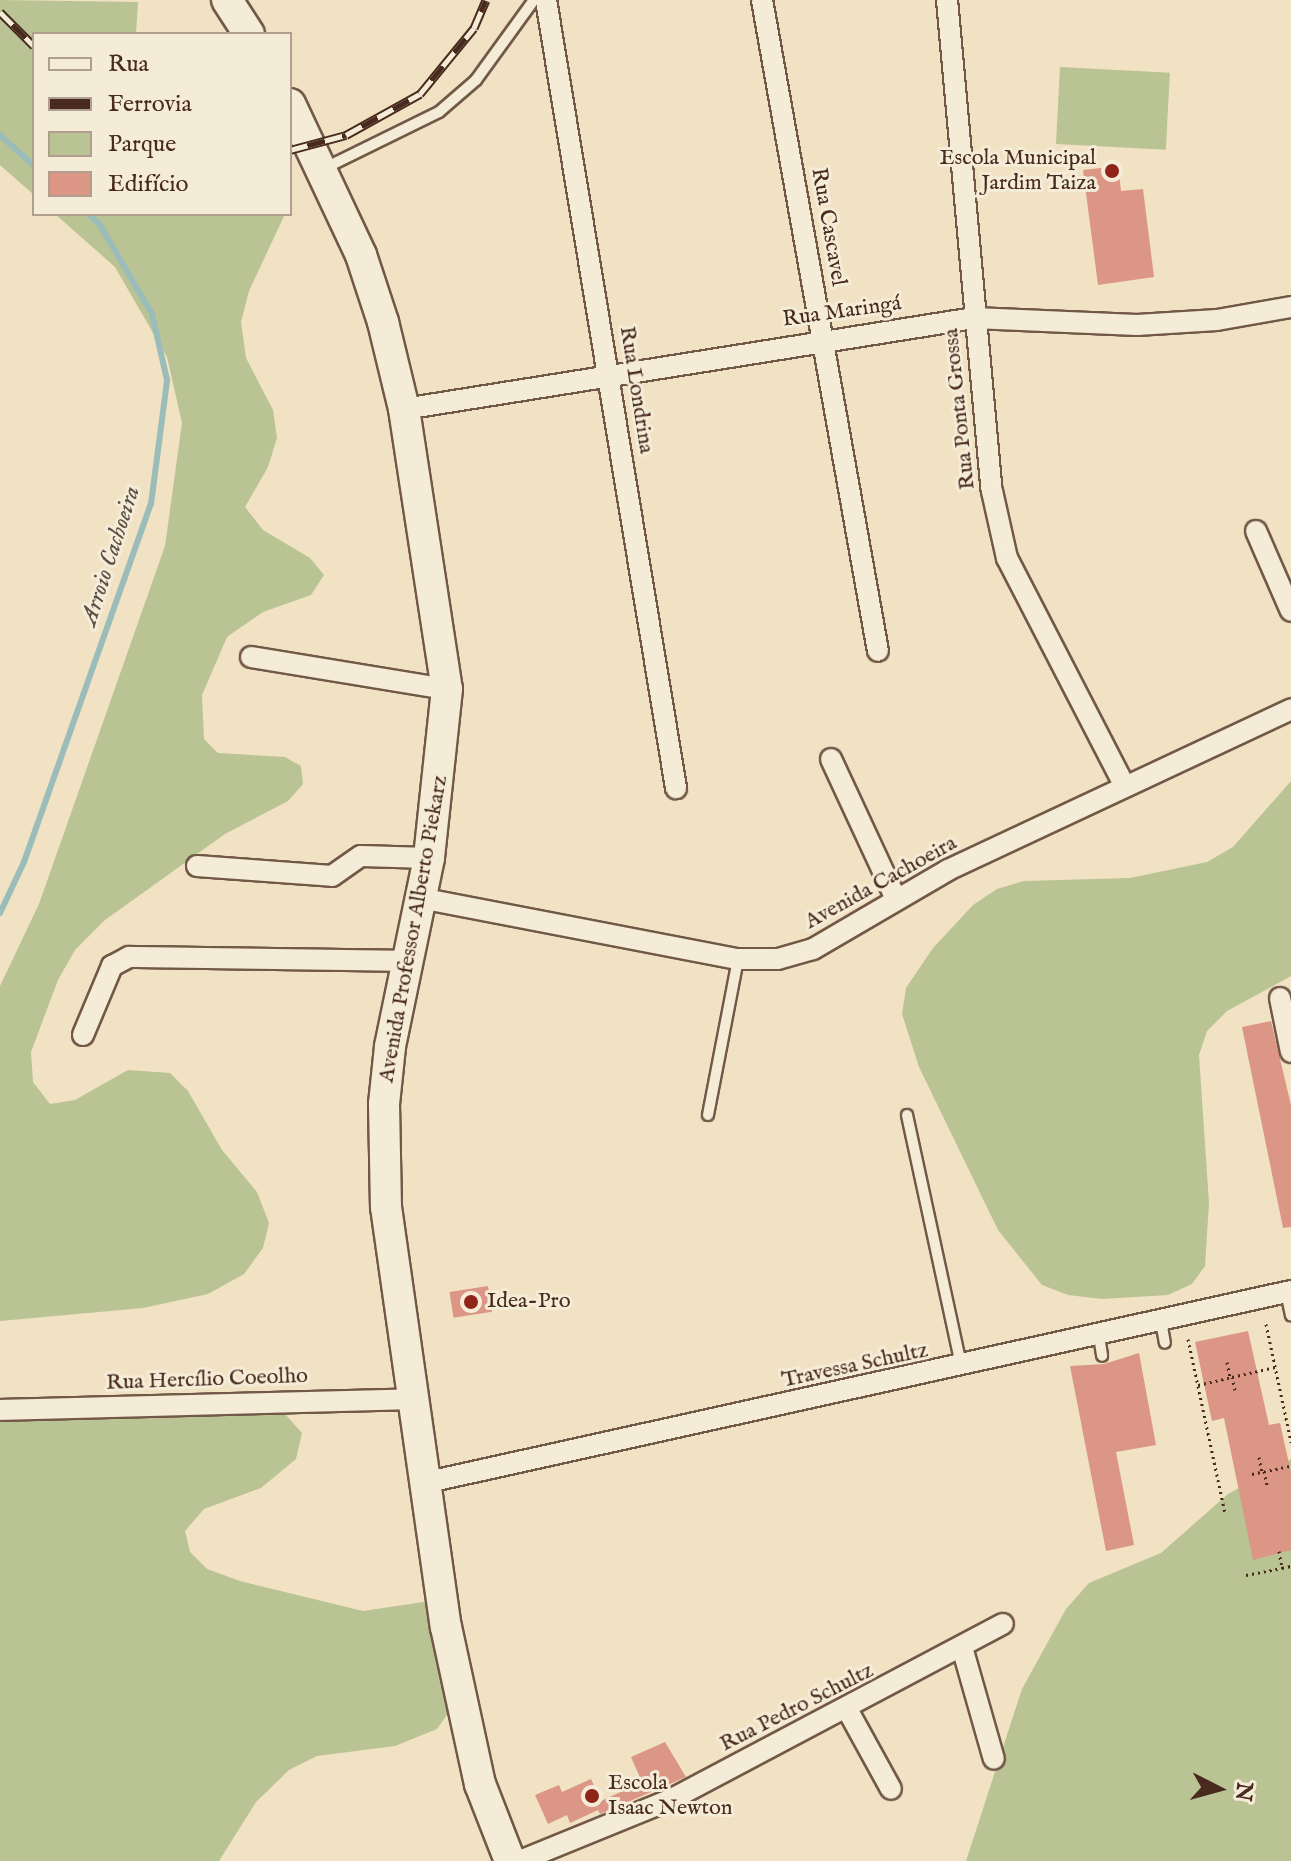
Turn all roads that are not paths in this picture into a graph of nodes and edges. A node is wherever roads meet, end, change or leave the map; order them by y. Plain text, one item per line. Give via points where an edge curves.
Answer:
1 (227, 0) edge
2 (534, 0) edge
3 (546, 0) edge
4 (762, 0) edge
5 (947, 0) edge
6 (248, 32) edge
7 (292, 108) edge
8 (323, 169) junction
9 (1291, 307) edge
10 (974, 318) junction
11 (823, 338) junction
12 (610, 376) junction
13 (404, 409) junction
14 (1256, 531) dead end
15 (1291, 611) edge
16 (878, 651) dead end
17 (251, 657) dead end
18 (447, 689) junction
19 (1291, 709) edge
20 (831, 759) dead end
21 (1124, 785) junction
22 (676, 788) dead end
23 (429, 858) junction
24 (197, 866) dead end
25 (420, 898) junction
26 (896, 899) junction
27 (738, 959) junction
28 (404, 961) junction
29 (1280, 998) dead end
30 (83, 1035) dead end
31 (1291, 1052) edge
32 (708, 1115) dead end
33 (907, 1115) dead end
34 (1289, 1292) edge
35 (1291, 1315) edge
36 (1161, 1321) junction
37 (1165, 1343) dead end
38 (961, 1367) junction
39 (415, 1399) junction
40 (0, 1410) edge
41 (428, 1482) junction
42 (1003, 1624) dead end
43 (962, 1647) junction
44 (847, 1709) junction
45 (994, 1759) dead end
46 (891, 1789) dead end
47 (510, 1861) edge
48 (520, 1861) edge

1 - 6 main road
2 - 8 lane via 476,80 439,112
3 - 12 street, Rua Londrina
4 - 11 street, Rua Cascavel
5 - 10 street, Rua Ponta Grossa
7 - 8 main road, Avenida Professor Alberto Piekarz
8 - 13 main road, Avenida Professor Alberto Piekarz via 361,255
9 - 10 street, Rua Maringá via 1217,320 1137,325
10 - 11 street, Rua Maringá
10 - 21 street, Rua Ponta Grossa via 992,491 1007,558
11 - 12 street, Rua Maringá
11 - 16 street, Rua Cascavel
12 - 13 street, Rua Maringá
12 - 22 street, Rua Londrina
13 - 18 main road, Avenida Professor Alberto Piekarz
14 - 15 street
17 - 18 street
18 - 23 main road, Avenida Professor Alberto Piekarz
19 - 21 street, Avenida Cachoeira
20 - 26 street
21 - 26 street, Avenida Cachoeira
23 - 24 street via 361,856 332,876
23 - 25 main road, Avenida Professor Alberto Piekarz
25 - 27 street, Avenida Cachoeira
25 - 28 main road, Avenida Professor Alberto Piekarz
26 - 27 street, Avenida Cachoeira via 813,949 778,959
27 - 32 lane
28 - 30 street via 129,957 112,966
28 - 39 main road, Avenida Professor Alberto Piekarz via 384,1104 386,1207
29 - 31 street
33 - 38 lane
34 - 35 lane
34 - 36 street, Travessa Schultz
36 - 37 lane
36 - 38 street, Travessa Schultz via 1100,1346
38 - 41 street, Travessa Schultz
39 - 40 street, Rua Hercílio Coeolho
39 - 41 main road, Avenida Professor Alberto Piekarz
41 - 47 main road, Avenida Professor Alberto Piekarz via 446,1627 480,1784
42 - 43 street, Rua Pedro Schultz
43 - 44 street, Rua Pedro Schultz
43 - 45 street
44 - 46 street
44 - 48 street, Rua Pedro Schultz via 624,1822

